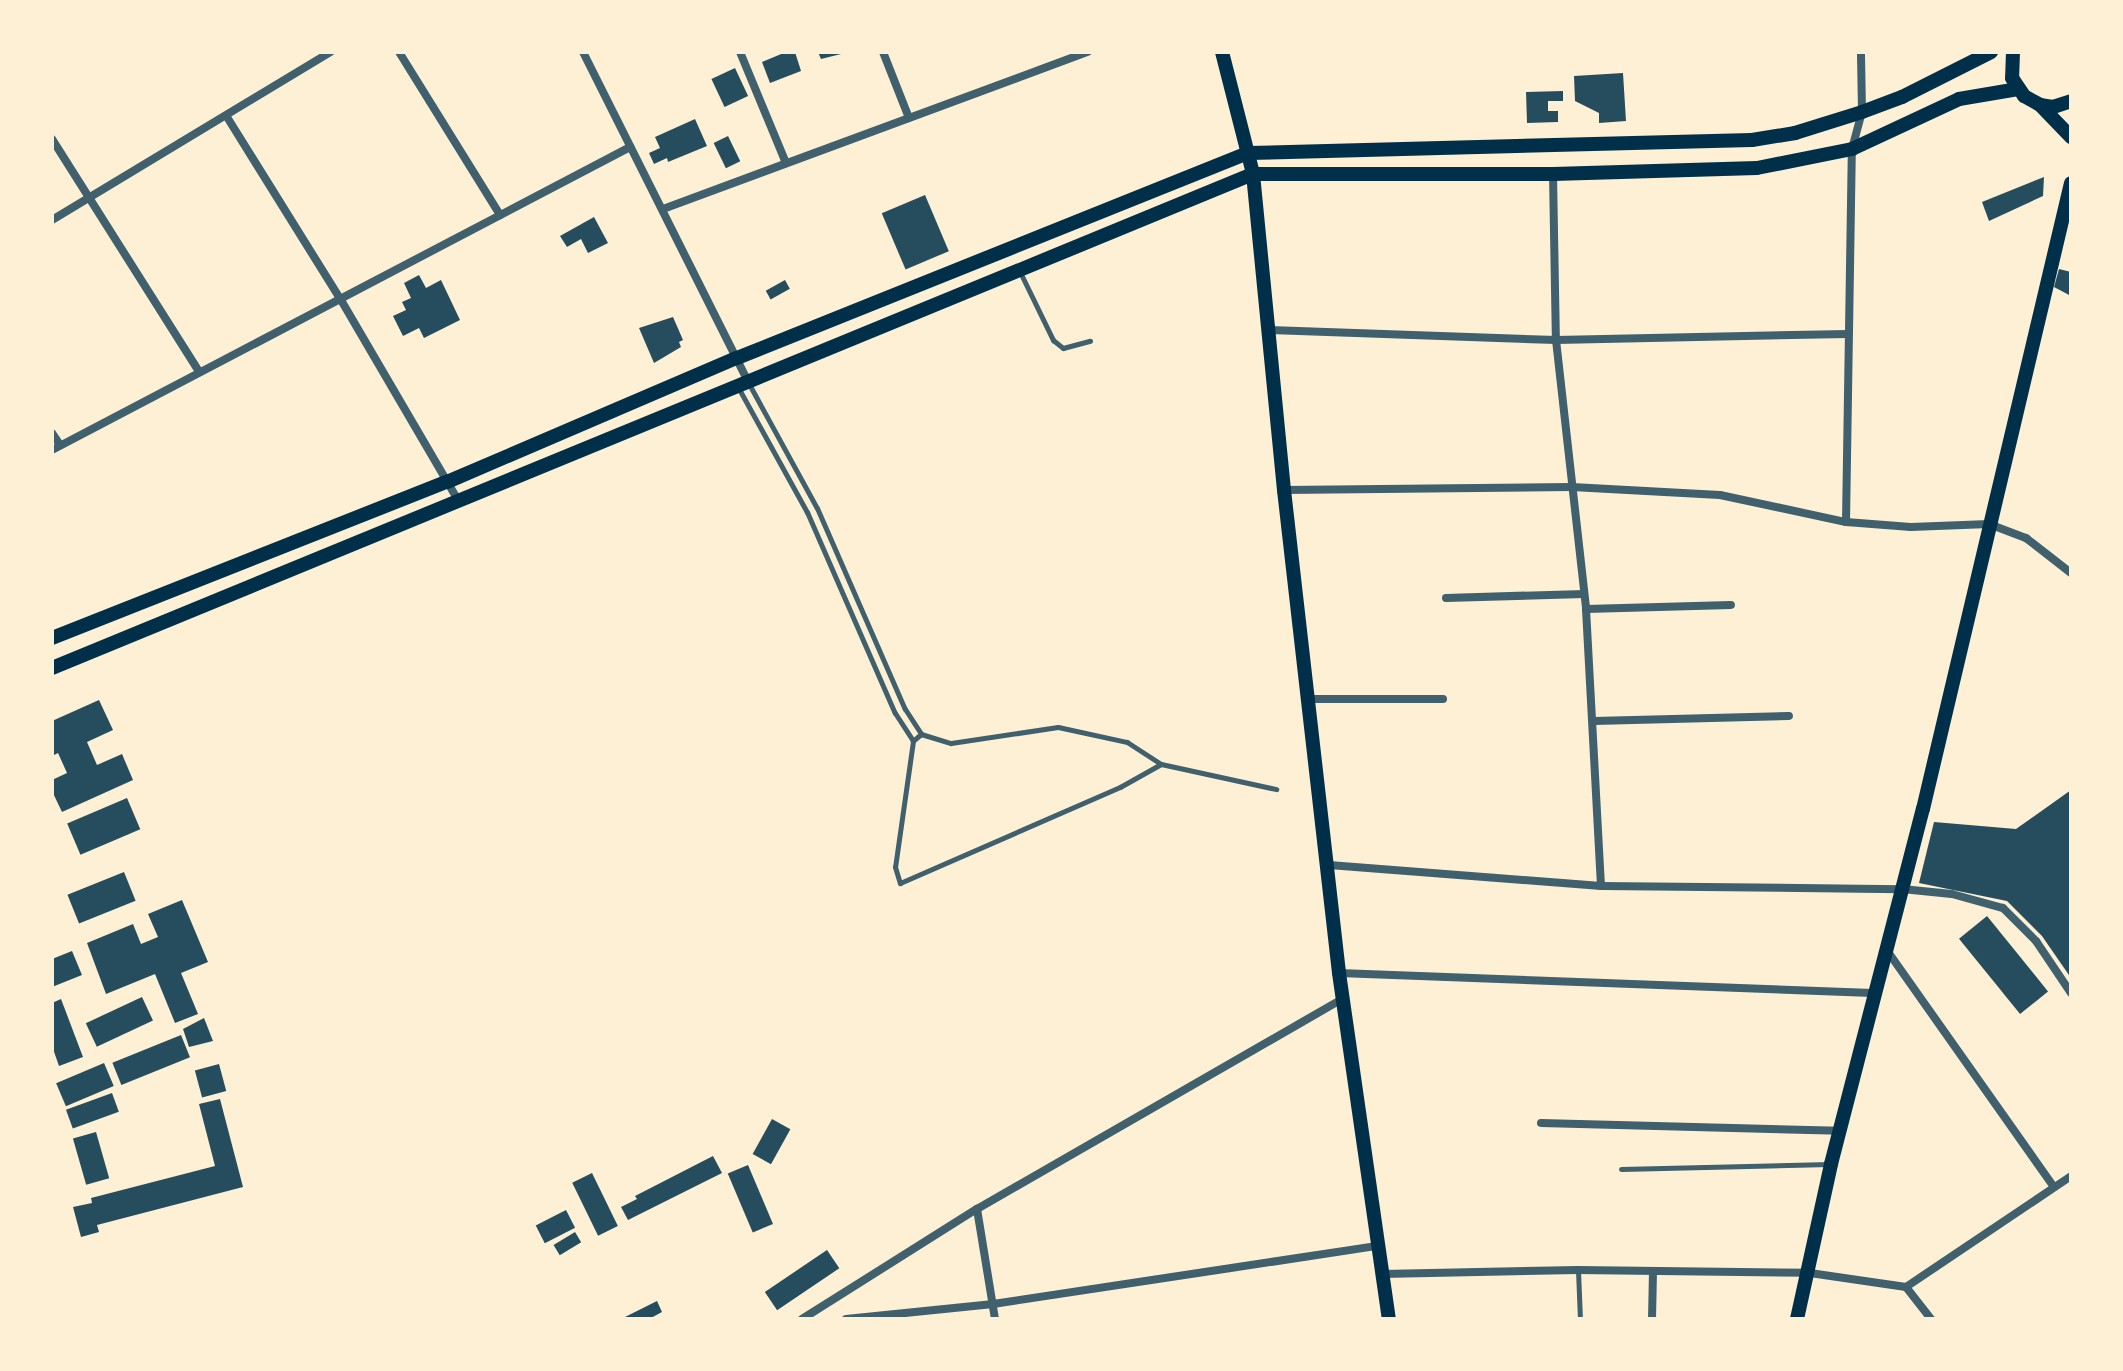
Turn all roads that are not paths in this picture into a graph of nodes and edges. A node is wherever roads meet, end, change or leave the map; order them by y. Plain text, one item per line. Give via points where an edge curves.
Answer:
1 (330, 52) edge
2 (399, 52) edge
3 (583, 52) edge
4 (740, 52) edge
5 (883, 52) edge
6 (1088, 52) edge
7 (1222, 52) edge
8 (1861, 52) edge
9 (1991, 52) edge
10 (2013, 52) edge
11 (1072, 55) edge
12 (2018, 89) junction
13 (2071, 101) edge
14 (2040, 105) junction
15 (1862, 112) junction
16 (227, 117) junction
17 (909, 118) junction
18 (2071, 137) edge
19 (52, 139) edge
20 (630, 147) junction
21 (1852, 149) junction
22 (1248, 153) junction
23 (786, 163) junction
24 (1253, 174) junction
25 (1553, 174) junction
26 (2071, 183) edge
27 (89, 198) junction
28 (663, 209) junction
29 (500, 215) junction
30 (52, 220) edge
31 (1019, 271) junction
32 (341, 300) junction
33 (1269, 330) junction
34 (1848, 334) junction
35 (1556, 340) junction
36 (1090, 341) dead end
37 (737, 358) junction
38 (198, 370) junction
39 (744, 386) junction
40 (52, 433) edge
41 (56, 448) edge
42 (447, 482) junction
43 (1572, 487) junction
44 (1284, 490) junction
45 (459, 502) junction
46 (1846, 522) junction
47 (1989, 524) junction
48 (2069, 566) edge
49 (1584, 594) junction
50 (1446, 598) dead end
51 (1731, 605) dead end
52 (1586, 609) junction
53 (52, 638) edge
54 (52, 668) edge
55 (1309, 699) junction
56 (1443, 699) dead end
57 (1789, 716) dead end
58 (1594, 721) junction
59 (921, 734) junction
60 (913, 741) junction
61 (1161, 764) junction
62 (1276, 789) dead end
63 (1329, 865) junction
64 (1601, 886) junction
65 (1902, 889) junction
66 (1885, 949) junction
67 (1339, 973) junction
68 (1873, 993) junction
69 (2071, 993) edge
70 (1342, 999) junction
71 (1541, 1123) dead end
72 (1840, 1131) junction
73 (1831, 1164) junction
74 (1621, 1169) dead end
75 (2071, 1176) edge
76 (2054, 1187) junction
77 (977, 1209) junction
78 (1376, 1246) junction
79 (1578, 1270) junction
80 (1653, 1272) junction
81 (1810, 1273) junction
82 (1382, 1274) junction
83 (1906, 1287) junction
84 (993, 1304) junction
85 (802, 1319) edge
86 (846, 1319) edge
87 (995, 1319) edge
88 (1389, 1319) edge
89 (1580, 1319) edge
90 (1652, 1319) edge
91 (1797, 1319) edge
92 (1931, 1319) edge

1 - 16 street
2 - 29 street
3 - 20 street
4 - 23 street
5 - 17 street
6 - 11 street
7 - 22 main road
8 - 15 street
9 - 15 main road
10 - 12 main road via 2010,66
11 - 17 street
12 - 14 main road
12 - 21 main road via 1959,99
13 - 14 main road
14 - 18 main road
15 - 21 street
15 - 22 main road via 1752,140
16 - 27 street
16 - 32 street
17 - 23 street
19 - 27 street
20 - 28 street
20 - 29 street
21 - 25 main road via 1757,168
21 - 34 street
22 - 24 main road
22 - 37 main road
23 - 28 street
24 - 25 main road
24 - 31 main road
24 - 33 main road
25 - 35 street
26 - 47 main road
27 - 30 street
27 - 38 street
28 - 37 street
29 - 32 street
31 - 36 lane via 1053,340 1063,348
31 - 39 main road
32 - 38 street
32 - 42 street
33 - 35 street
33 - 44 main road
34 - 35 street
34 - 46 street
35 - 43 street
37 - 39 street
37 - 42 main road
38 - 41 street
39 - 45 main road
39 - 59 lane via 817,508 905,709
39 - 60 lane via 807,512 895,713
40 - 41 street
42 - 45 street
42 - 53 main road
43 - 44 street
43 - 46 street via 1720,495
43 - 49 street
44 - 55 main road
45 - 54 main road
46 - 47 street via 1911,527
47 - 48 street via 2026,538
47 - 65 main road
49 - 50 street
49 - 52 street
51 - 52 street
52 - 58 street
55 - 56 street
55 - 63 main road
57 - 58 street
58 - 64 street
59 - 60 lane
59 - 61 lane via 951,743 1058,727 1127,742
60 - 61 lane via 895,867 900,883
61 - 62 lane
63 - 64 street
63 - 67 main road
64 - 65 street
65 - 66 main road
65 - 69 street via 1952,894 2003,908 2036,941
66 - 68 main road
66 - 76 street
67 - 68 street
67 - 70 main road
68 - 72 main road
70 - 77 street
70 - 78 main road
71 - 72 street
72 - 73 main road
73 - 74 lane
73 - 81 main road
75 - 76 street
76 - 83 street
77 - 84 street
77 - 85 street
78 - 82 main road
78 - 84 street
79 - 80 street
79 - 82 street
79 - 89 lane
80 - 81 street
80 - 90 street
81 - 83 street
81 - 91 main road
82 - 88 main road
83 - 92 street
84 - 86 street
84 - 87 street

